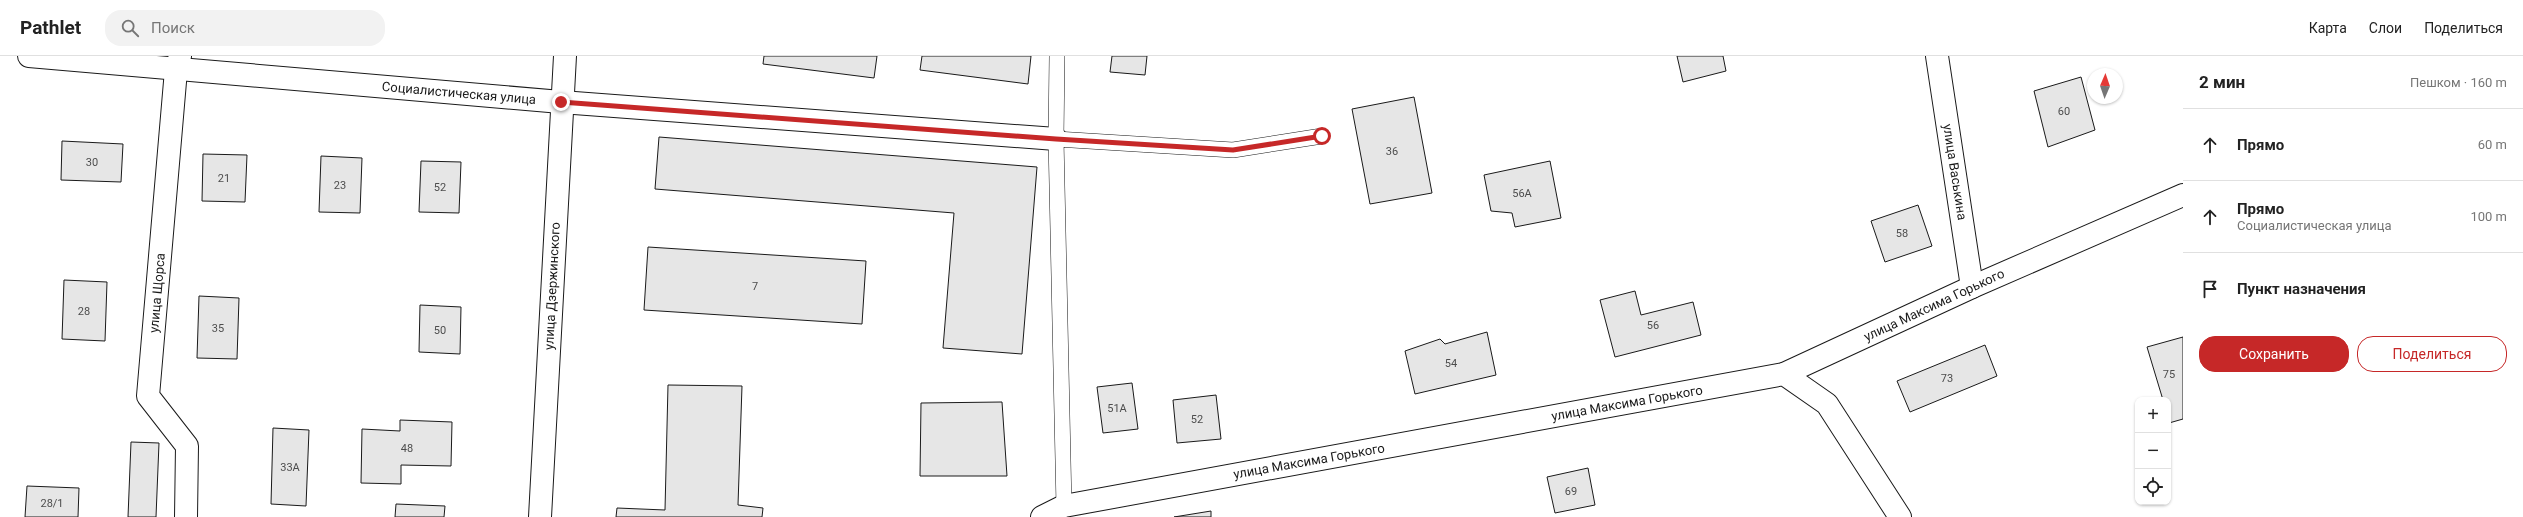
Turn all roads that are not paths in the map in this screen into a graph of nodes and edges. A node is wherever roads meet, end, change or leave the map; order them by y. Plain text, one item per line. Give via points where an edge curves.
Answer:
1 (29, 56) edge
2 (565, 56) edge
3 (1057, 56) edge
4 (1937, 56) edge
5 (178, 63) edge
6 (561, 102) junction
7 (1322, 136) dead end
8 (1056, 139) junction
9 (2183, 195) edge
10 (1972, 287) junction
11 (1784, 374) junction
12 (1064, 506) junction
13 (186, 517) edge
14 (540, 517) edge
15 (1042, 517) edge
16 (1900, 517) edge

1 - 5 street, Социалистическая улица
2 - 6 street, улица Дзержинского
3 - 8 lane
4 - 10 street, улица Васькина
5 - 6 street, Социалистическая улица
5 - 13 street, улица Щорса via 148,396 187,446
6 - 8 street, Социалистическая улица
6 - 14 street, улица Дзержинского
7 - 8 lane via 1233,150
8 - 12 lane
9 - 10 street, улица Максима Горького
10 - 11 street, улица Максима Горького
11 - 12 street, улица Максима Горького
11 - 16 street via 1827,404
12 - 15 street, улица Максима Горького

